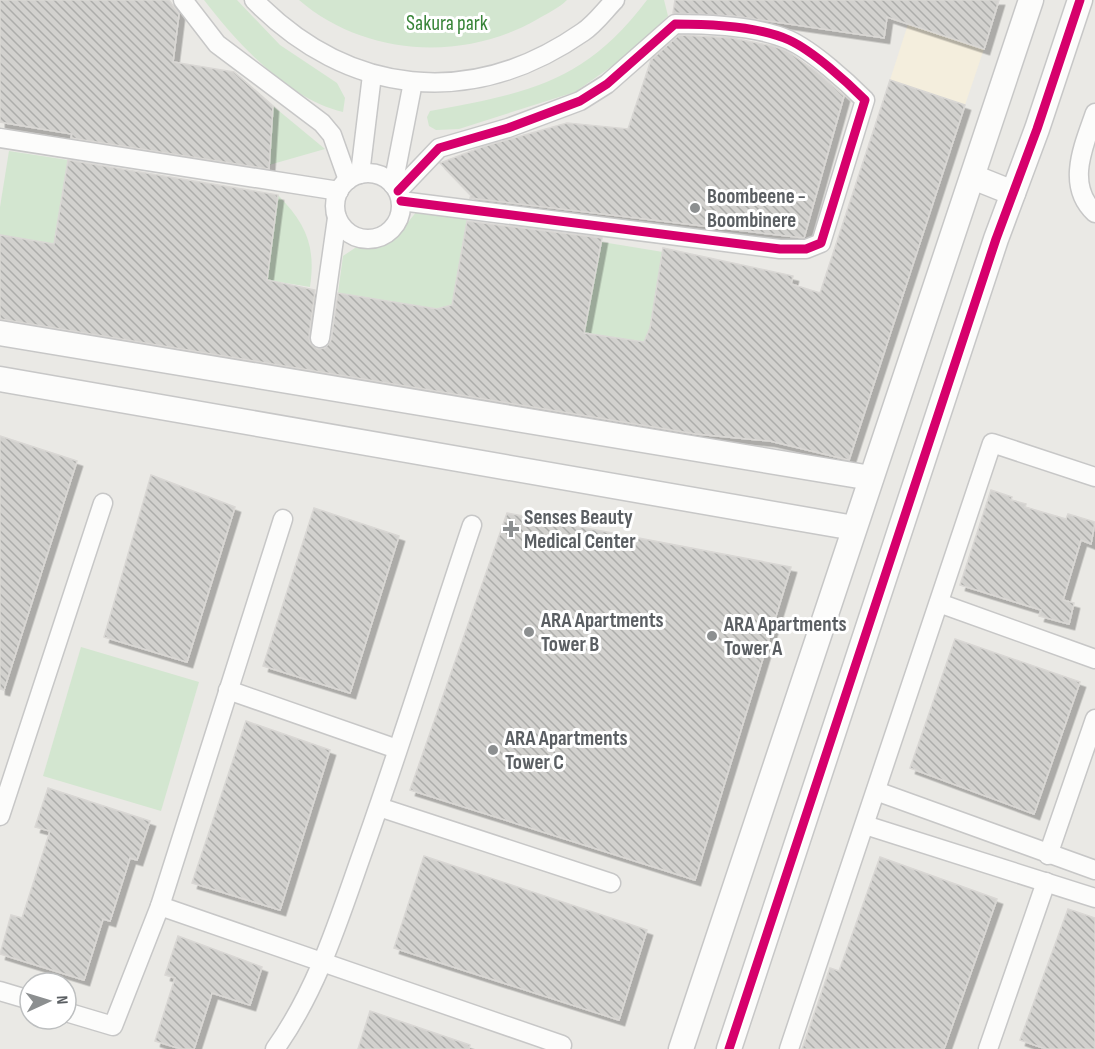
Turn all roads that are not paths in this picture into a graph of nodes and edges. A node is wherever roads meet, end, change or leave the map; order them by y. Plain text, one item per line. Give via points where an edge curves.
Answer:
1 (183, 0) edge
2 (254, 0) edge
3 (615, 0) edge
4 (1031, 0) edge
5 (1080, 0) edge
6 (372, 75) junction
7 (413, 82) junction
8 (1095, 112) edge
9 (0, 138) edge
10 (973, 177) junction
11 (349, 182) junction
12 (397, 192) junction
13 (1013, 193) junction
14 (1095, 213) edge
15 (337, 218) junction
16 (0, 333) edge
17 (320, 338) dead end
18 (0, 379) edge
19 (1095, 477) edge
20 (871, 478) junction
21 (103, 503) dead end
22 (283, 519) dead end
23 (472, 525) dead end
24 (854, 528) junction
25 (939, 603) junction
26 (1095, 658) edge
27 (228, 690) junction
28 (1095, 719) edge
29 (397, 749) junction
30 (876, 791) junction
31 (379, 807) junction
32 (0, 816) edge
33 (865, 825) junction
34 (1048, 855) junction
35 (1095, 870) edge
36 (1046, 882) junction
37 (610, 883) dead end
38 (1095, 898) edge
39 (159, 906) junction
40 (324, 960) junction
41 (0, 991) edge
42 (18, 996) edge
43 (78, 1016) edge
44 (562, 1045) dead end
45 (275, 1049) edge
46 (681, 1049) edge
47 (729, 1049) edge
48 (789, 1049) edge
49 (988, 1049) edge

1 - 11 street via 217,44 322,123 332,135
2 - 6 street via 281,28 324,56
3 - 7 street via 584,31 532,62 474,80
4 - 10 street
5 - 13 street
6 - 7 street
6 - 11 street
7 - 12 street
8 - 14 street via 1078,162 1083,196
9 - 11 street
10 - 13 street
10 - 20 street
11 - 12 street via 383,176
11 - 15 street via 335,206
12 - 12 street via 780,249 806,249 821,243 865,100 837,74 789,40 726,25 675,24 608,84 580,101 439,148
12 - 15 street via 398,221 383,236 373,239 352,235
13 - 47 street
15 - 17 street
16 - 20 street
18 - 24 street
19 - 25 street via 992,443
20 - 24 street
21 - 32 street
22 - 27 street
23 - 29 street
24 - 46 street
25 - 26 street
25 - 30 street
27 - 29 street
27 - 39 street
28 - 34 street
29 - 31 street
30 - 33 street
30 - 34 street
31 - 37 street
31 - 40 street
33 - 36 street
33 - 48 street
34 - 35 street
36 - 38 street
36 - 49 street
39 - 40 street
39 - 43 street via 113,1026
40 - 44 street
40 - 45 street via 292,1025
41 - 42 street

